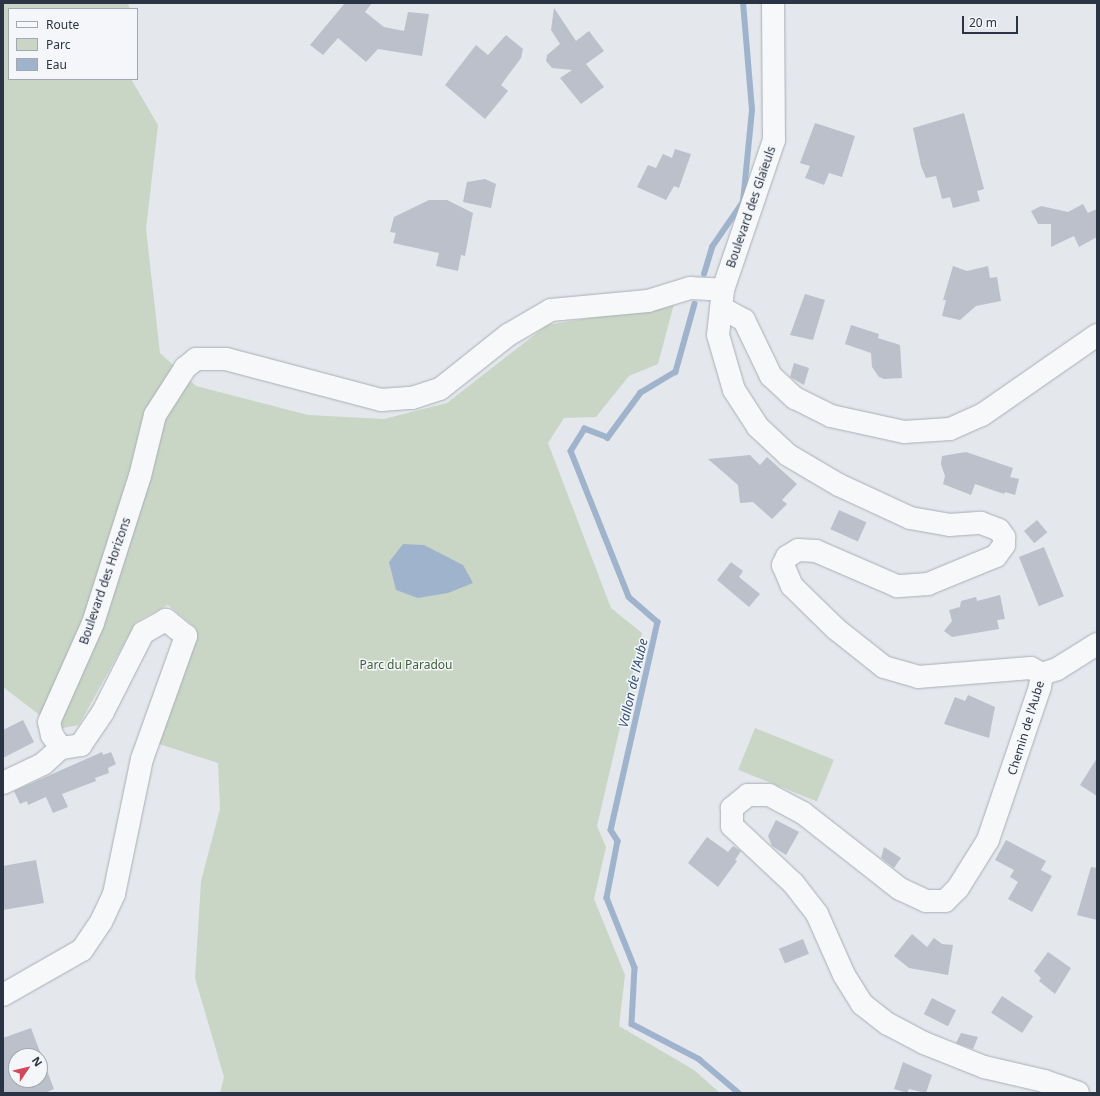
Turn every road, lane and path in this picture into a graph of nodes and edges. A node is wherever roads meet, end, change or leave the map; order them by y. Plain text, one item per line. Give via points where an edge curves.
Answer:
1 (773, 3) edge
2 (723, 299) junction
3 (1097, 335) edge
4 (1097, 644) edge
5 (1042, 674) junction
6 (61, 748) junction
7 (3, 783) edge
8 (3, 995) edge
9 (1078, 1093) edge

1 - 2 street, Boulevard des Glaïeuls via 774,140
2 - 3 street, Boulevard des Horizons via 744,320 771,376 795,398 831,416 904,432 950,429 982,415
2 - 5 street, Chemin de l'Aube via 718,335 734,390 758,427 788,455 839,485 910,518 949,525 981,523 999,530 1004,537 1004,545 996,556 928,584 897,586 816,551 798,550 787,556 783,565 792,586 836,629 884,667 918,677 1031,668
2 - 6 street, Boulevard des Horizons via 690,288 648,302 551,310 508,335 440,389 412,398 381,400 226,359 196,359 185,368 155,415 140,476 93,623 49,722 52,735
4 - 5 street via 1057,669
5 - 9 street, Chemin de l'Aube via 1040,687 988,840 958,888 945,901 926,901 900,888 803,813 770,795 748,795 732,808 732,826 794,883 817,914 844,975 862,1004 888,1024 924,1043 984,1067 1044,1081
6 - 7 street via 43,764
6 - 8 street via 81,745 104,712 143,633 166,620 186,636 142,759 114,894 101,922 82,950

